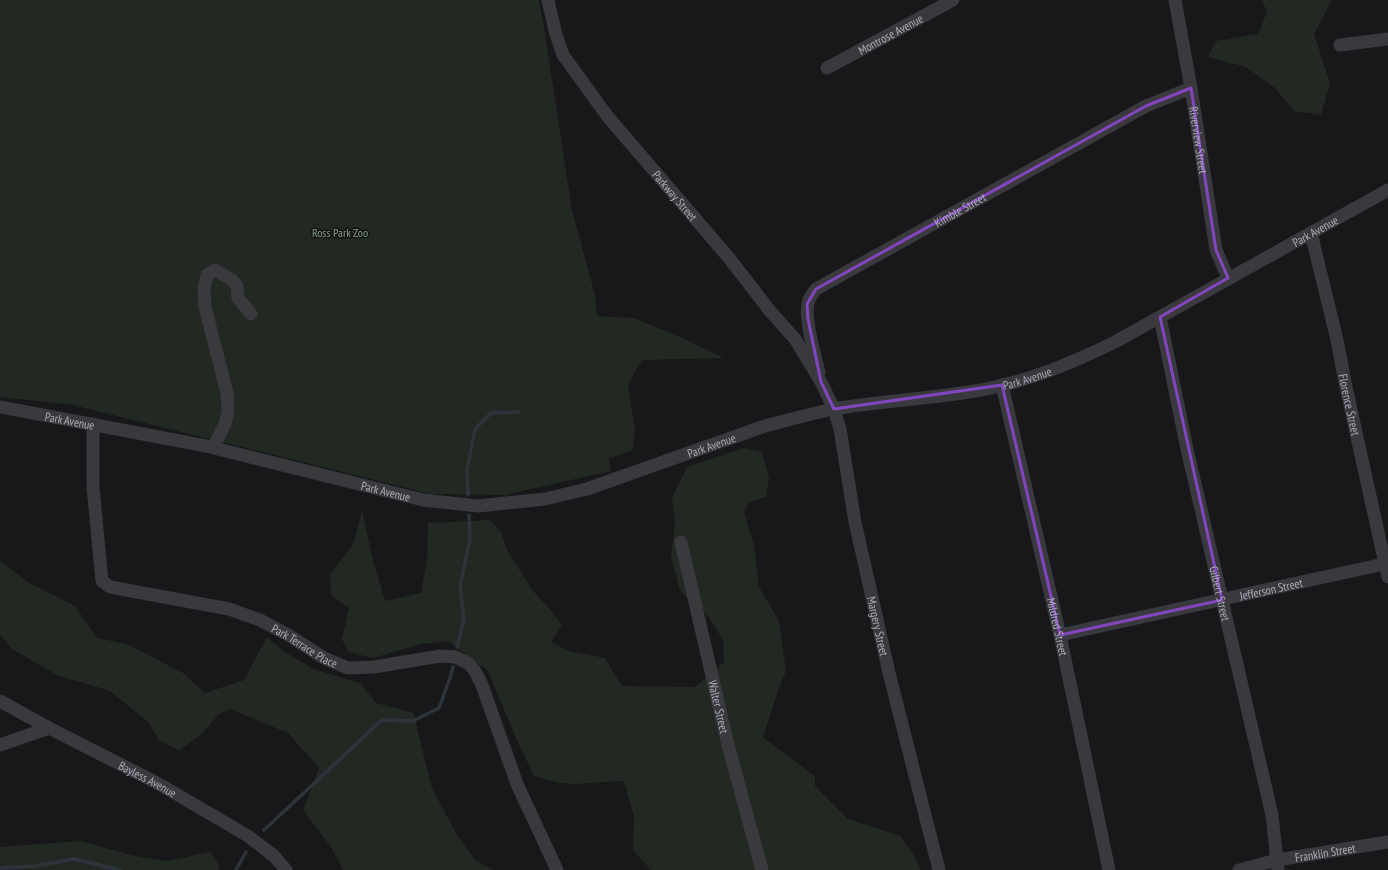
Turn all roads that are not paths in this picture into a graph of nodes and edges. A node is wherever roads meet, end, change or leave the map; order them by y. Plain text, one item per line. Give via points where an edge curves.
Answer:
1 (548, 0) edge
2 (953, 0) edge
3 (1175, 0) edge
4 (1388, 39) edge
5 (1340, 45) dead end
6 (827, 68) dead end
7 (1191, 88) junction
8 (1388, 190) edge
9 (1311, 233) junction
10 (1228, 278) junction
11 (251, 314) dead end
12 (1160, 317) junction
13 (821, 382) junction
14 (1002, 385) junction
15 (0, 407) edge
16 (834, 409) junction
17 (93, 424) junction
18 (213, 448) junction
19 (681, 542) dead end
20 (1386, 563) edge
21 (1388, 577) edge
22 (1222, 600) junction
23 (1060, 635) junction
24 (0, 701) edge
25 (49, 728) junction
26 (0, 745) edge
27 (1388, 842) edge
28 (1278, 865) edge
29 (286, 870) edge
30 (556, 870) edge
31 (762, 870) edge
32 (939, 870) edge
33 (1109, 870) edge
34 (1239, 870) edge

1 - 13 street, Parkway Street via 563,55 608,117 795,339
2 - 6 street, Montrose Avenue
3 - 7 street, Riverview Street
4 - 5 street
7 - 10 street, Riverview Street via 1216,250
7 - 13 street, Kimble Street via 1146,106 816,290 807,304
8 - 9 street, Park Avenue
9 - 10 street, Park Avenue
9 - 20 street, Florence Street
10 - 12 street, Park Avenue
11 - 18 street via 238,298 237,286 232,280 215,270 207,275 204,289 206,307 227,393 228,411 225,424
12 - 14 street, Park Avenue via 1080,359
12 - 22 street, Gilbert Street
13 - 16 street, Margery Street
14 - 16 street, Park Avenue via 976,391
14 - 23 street, Mildred Street
15 - 17 street, Park Avenue
16 - 18 street, Park Avenue via 765,426 587,490 545,499 478,506 423,500
16 - 32 street, Margery Street via 840,429 855,522 889,674
17 - 18 street, Park Avenue
17 - 30 street, Park Terrace Place via 93,487 102,581 110,587 228,609 260,620 324,658 348,668 374,667 440,656 456,657 469,664 482,685 518,784
19 - 31 street, Walter Street via 728,745
20 - 21 street, Florence Street
20 - 22 street, Jefferson Street
22 - 23 street, Jefferson Street
22 - 28 street, Gilbert Street via 1272,815
23 - 33 street, Mildred Street
24 - 25 street, Bayless Avenue
25 - 26 street
25 - 29 street, Bayless Avenue via 159,784 248,836 274,856
27 - 28 street, Franklin Street
28 - 34 street, Franklin Street

